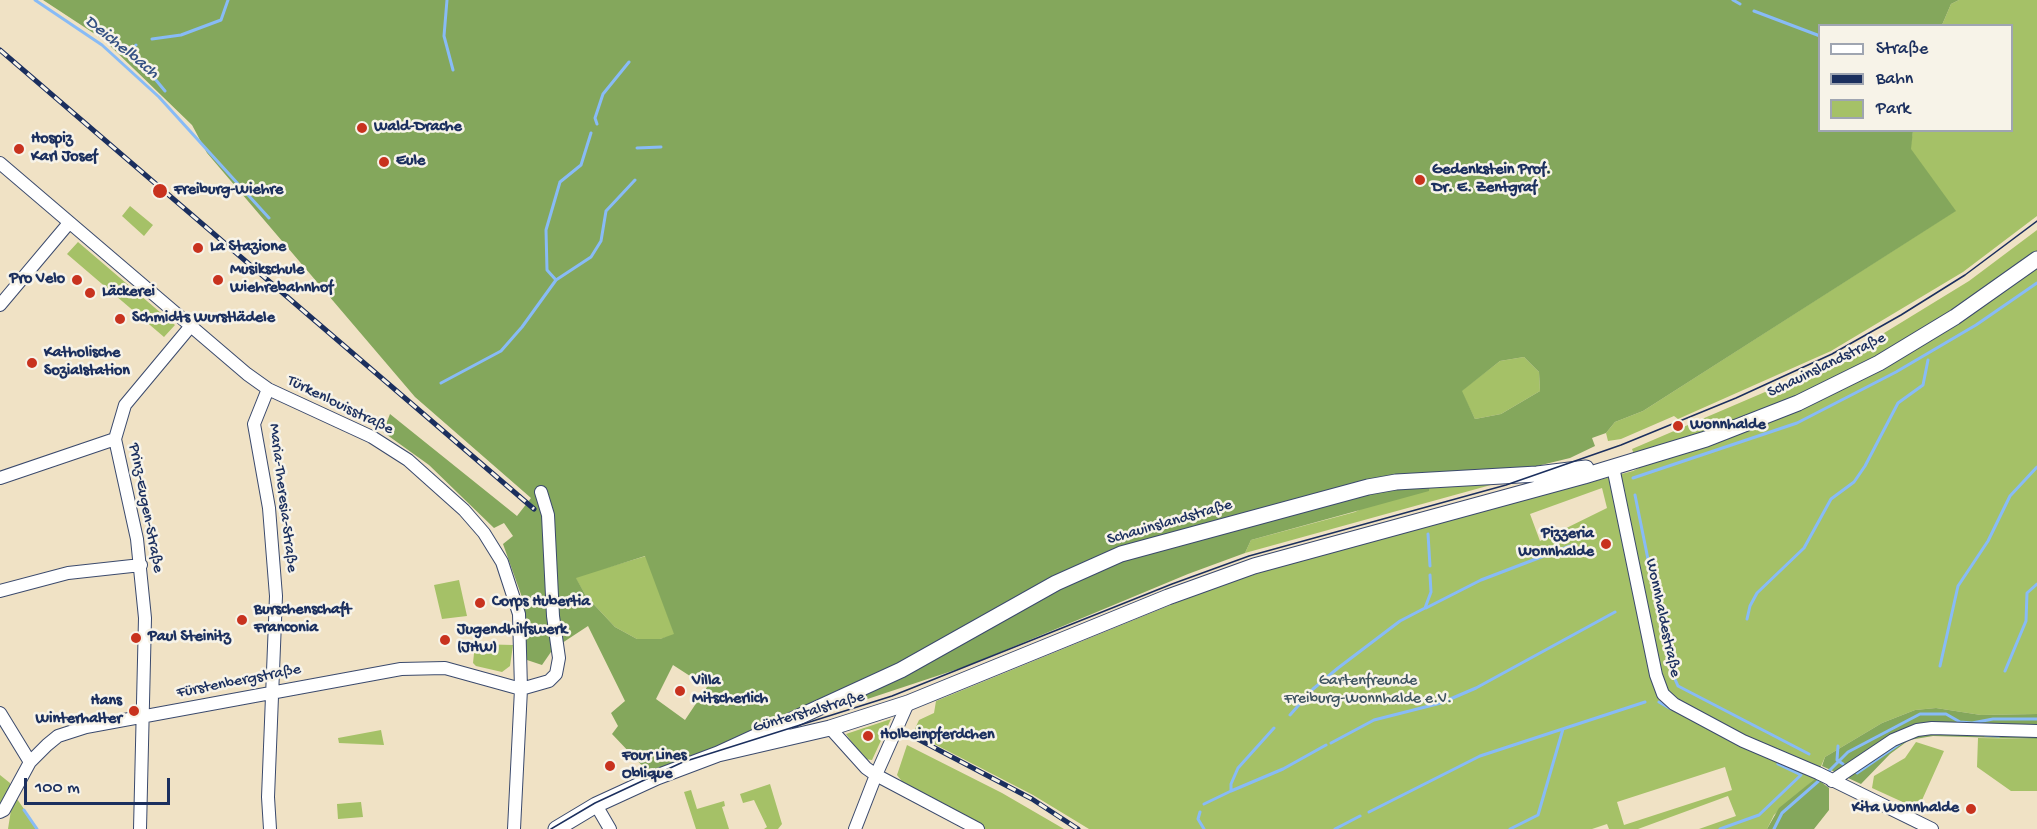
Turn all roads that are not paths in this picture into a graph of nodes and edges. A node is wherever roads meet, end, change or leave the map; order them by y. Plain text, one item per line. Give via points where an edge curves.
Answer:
1 (0, 163) edge
2 (69, 223) junction
3 (2037, 259) edge
4 (0, 304) edge
5 (190, 327) junction
6 (268, 389) junction
7 (115, 439) junction
8 (1613, 467) junction
9 (1501, 476) junction
10 (0, 478) edge
11 (541, 492) dead end
12 (1495, 501) junction
13 (141, 565) junction
14 (0, 591) edge
15 (521, 689) junction
16 (274, 692) junction
17 (908, 703) junction
18 (0, 712) edge
19 (142, 717) junction
20 (772, 728) joint
21 (830, 728) junction
22 (2037, 731) edge
23 (718, 754) junction
24 (30, 762) junction
25 (876, 775) junction
26 (1831, 780) junction
27 (596, 805) junction
28 (0, 812) edge
29 (140, 829) edge
30 (270, 829) edge
31 (514, 829) edge
32 (556, 829) edge
33 (610, 829) edge
34 (855, 829) edge
35 (978, 829) edge
36 (1932, 829) edge

1 - 2 street, Türkenlouisstraße
2 - 4 street
2 - 5 street, Türkenlouisstraße
3 - 8 main road, Schauinslandstraße via 1917,341 1798,403 1706,439
5 - 6 street, Türkenlouisstraße
5 - 7 street, Prinz-Eugen-Straße via 125,405
6 - 15 street, Türkenlouisstraße via 372,437 408,460 475,521 502,562 515,600 520,628
6 - 16 street, Maria-Theresia-Straße via 254,424 274,552
7 - 10 street
7 - 13 street, Prinz-Eugen-Straße
8 - 9 main road, Schauinslandstraße
8 - 12 main road, Schauinslandstraße
8 - 26 street, Wonnhaldestraße via 1663,694 1674,704 1743,741
9 - 12 main road via 1506,489
9 - 20 main road, Schauinslandstraße via 1368,487 1121,554 1056,583 901,669
11 - 15 street via 548,515 559,667 549,681
12 - 17 main road, Schauinslandstraße via 1254,566
13 - 14 street via 68,573
13 - 19 street, Prinz-Eugen-Straße via 145,618
15 - 16 street, Fürstenbergstraße via 469,673 423,667
15 - 31 street, Türkenlouisstraße
16 - 19 street, Fürstenbergstraße
16 - 30 street, Maria-Theresia-Straße
17 - 21 main road, Günterstalstraße
17 - 25 street
18 - 24 street
19 - 24 street, Fürstenbergstraße via 58,736
19 - 29 street, Prinz-Eugen-Straße
20 - 23 main road, Günterstalstraße
21 - 23 main road, Günterstalstraße
21 - 25 street
22 - 26 street via 1917,730 1893,740
23 - 27 main road, Günterstalstraße
24 - 28 street, Fürstenbergstraße
25 - 34 street
25 - 35 street
26 - 36 street, Wonnhaldestraße
27 - 32 main road, Günterstalstraße
27 - 33 street

